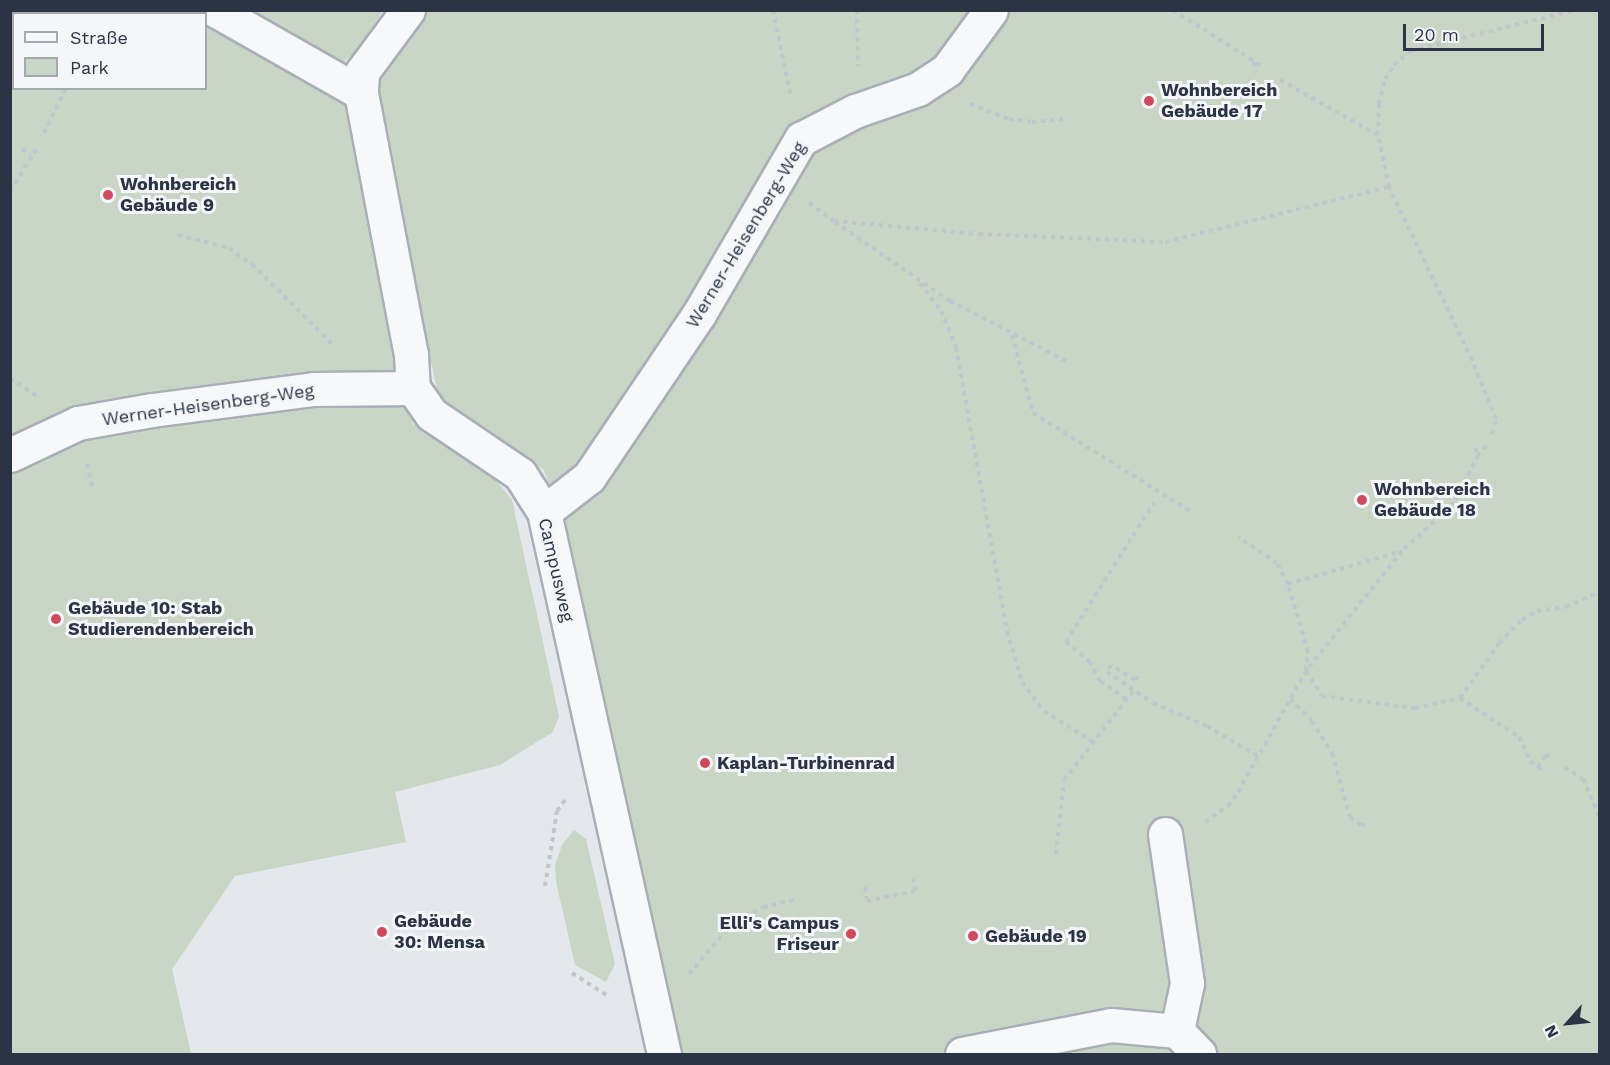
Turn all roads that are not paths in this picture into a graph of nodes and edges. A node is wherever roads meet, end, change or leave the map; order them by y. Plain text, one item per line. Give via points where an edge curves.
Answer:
1 (215, 10) edge
2 (408, 10) edge
3 (990, 10) edge
4 (360, 93) junction
5 (413, 388) junction
6 (10, 455) edge
7 (544, 512) junction
8 (1165, 834) road end
9 (1177, 1031) junction
10 (664, 1054) edge
11 (962, 1054) edge
12 (1199, 1054) edge

1 - 4 street
2 - 4 street via 362,72
3 - 7 street, Werner-Heisenberg-Weg via 947,70 918,89 855,111 801,139 780,182 699,314 589,477
4 - 5 street via 411,354
5 - 6 street, Werner-Heisenberg-Weg via 314,389 78,423
5 - 7 street, Campusweg via 431,414 520,474
7 - 10 street, Campusweg
8 - 9 street via 1186,983
9 - 11 street via 1111,1025
9 - 12 street

